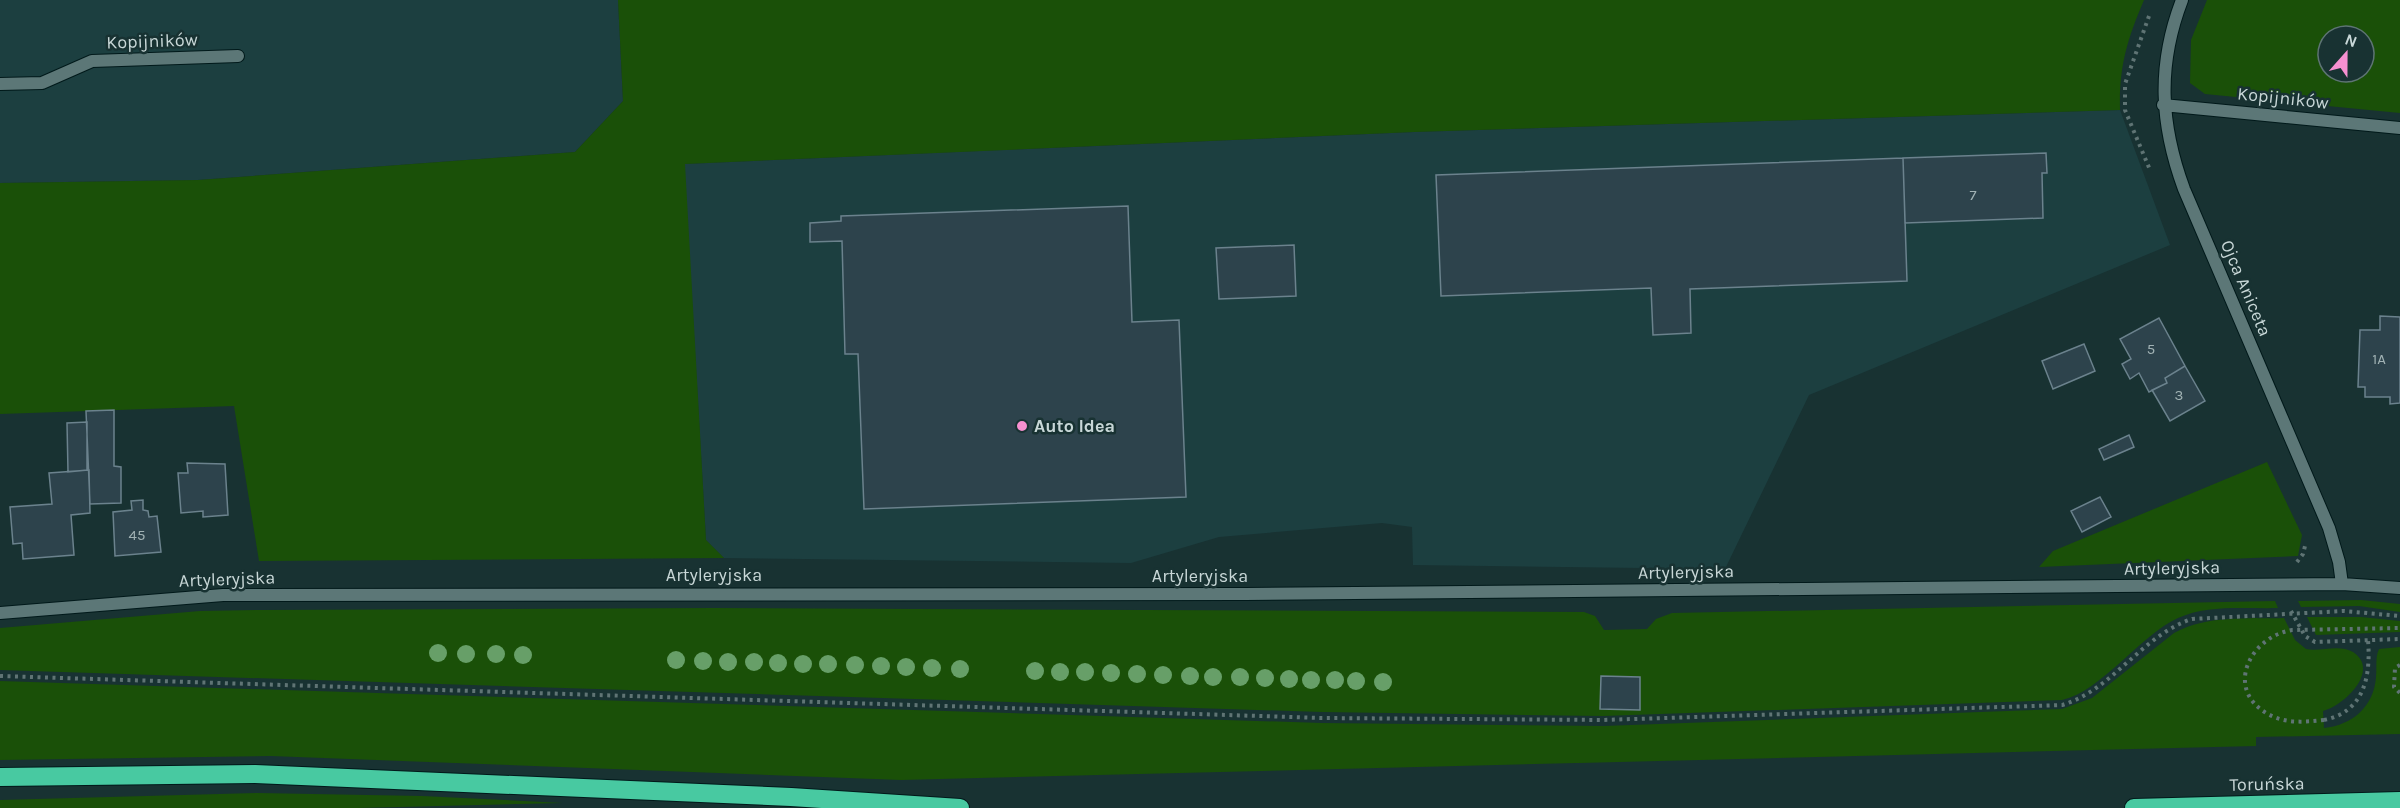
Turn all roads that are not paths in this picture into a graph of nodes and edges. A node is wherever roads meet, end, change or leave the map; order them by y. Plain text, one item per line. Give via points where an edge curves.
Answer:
1 (2182, 0) edge
2 (238, 56) dead end
3 (0, 84) edge
4 (2163, 105) junction
5 (2400, 128) edge
6 (2342, 584) junction
7 (2400, 588) edge
8 (0, 613) edge
9 (0, 777) edge
10 (2400, 801) edge
11 (960, 808) edge
12 (2134, 808) edge

1 - 4 street, Ojca Aniceta via 2166,56
2 - 3 street, Kopijników via 92,61 42,83
4 - 5 street, Kopijników
4 - 6 street, Ojca Aniceta via 2171,151 2184,189 2329,528
6 - 7 street, Artyleryjska
6 - 8 street, Artyleryjska via 1245,594 235,594
9 - 11 highway via 255,774 791,796
10 - 12 highway, Toruńska

